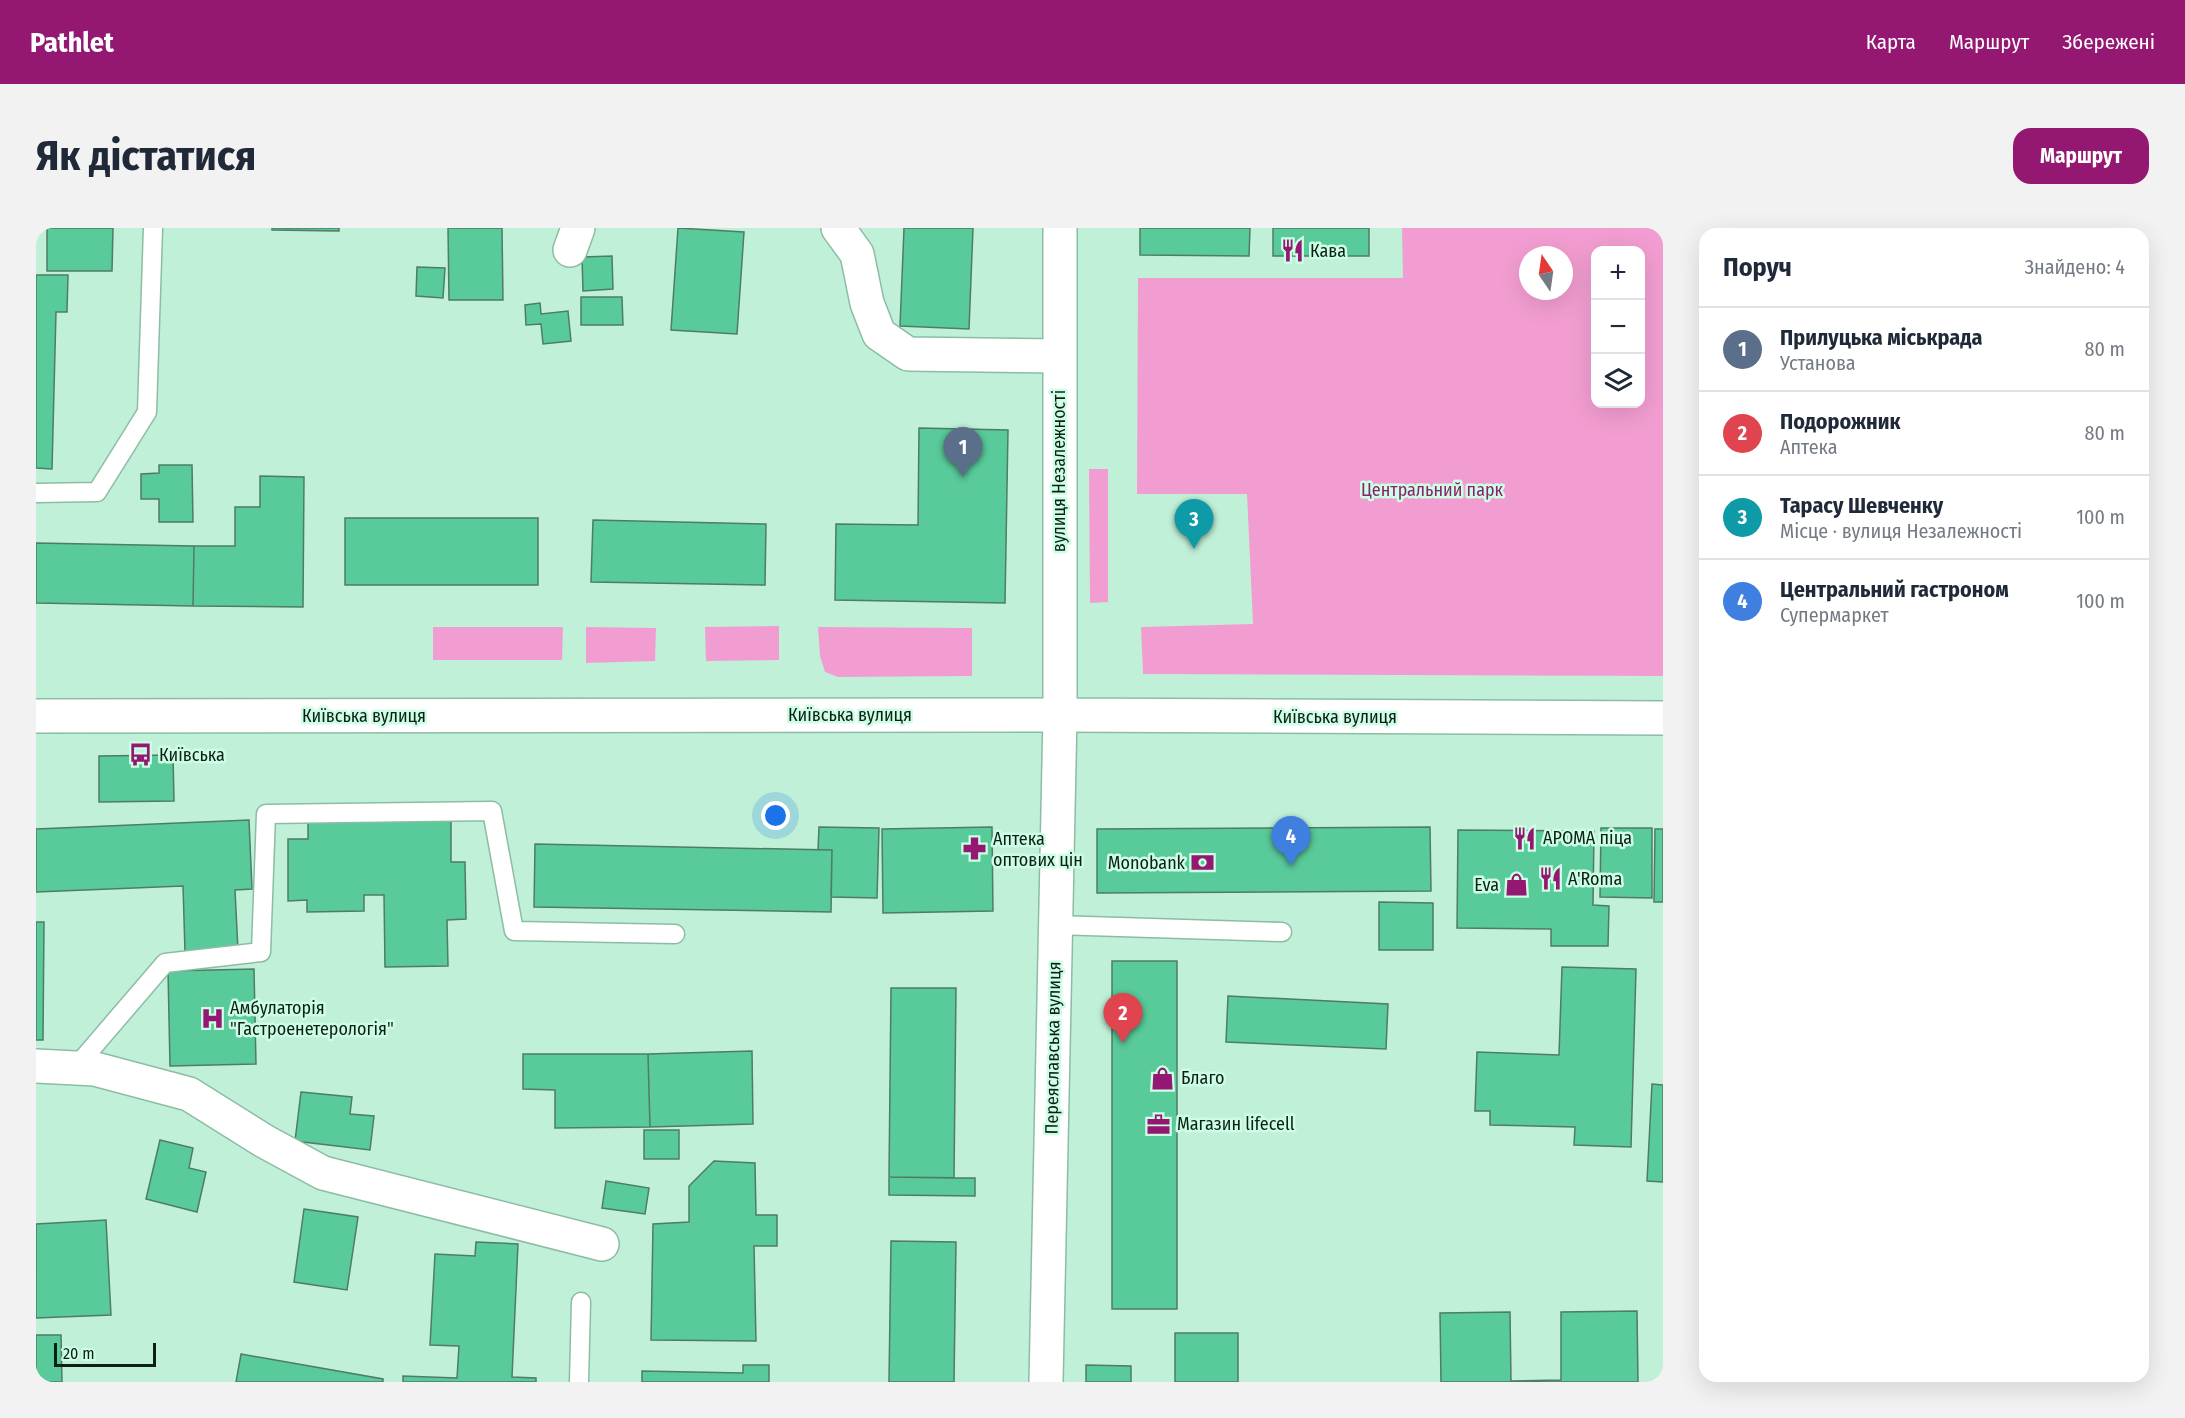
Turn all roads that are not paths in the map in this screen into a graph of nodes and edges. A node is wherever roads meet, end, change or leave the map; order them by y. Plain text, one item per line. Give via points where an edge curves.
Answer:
1 (153, 228) edge
2 (838, 228) edge
3 (1060, 228) edge
4 (1059, 356) junction
5 (36, 493) edge
6 (1060, 715) junction
7 (36, 716) edge
8 (1663, 718) edge
9 (1055, 924) junction
10 (1282, 932) dead end
11 (675, 934) dead end
12 (36, 1066) edge
13 (75, 1068) junction
14 (602, 1244) dead end
15 (581, 1302) dead end
16 (579, 1382) edge
17 (1046, 1382) edge

1 - 5 lane via 147,412 97,492
2 - 4 main road via 857,254 867,303 879,334 908,354
3 - 4 main road, вулиця Незалежності
4 - 6 main road, вулиця Незалежності
6 - 7 main road, Київська вулиця
6 - 8 main road, Київська вулиця
6 - 9 main road, Переяславська вулиця
9 - 10 lane
9 - 17 main road, Переяславська вулиця
11 - 13 lane via 514,931 492,811 266,814 261,952 165,963
12 - 13 main road
13 - 14 main road via 96,1069 189,1094 323,1173
15 - 16 lane

